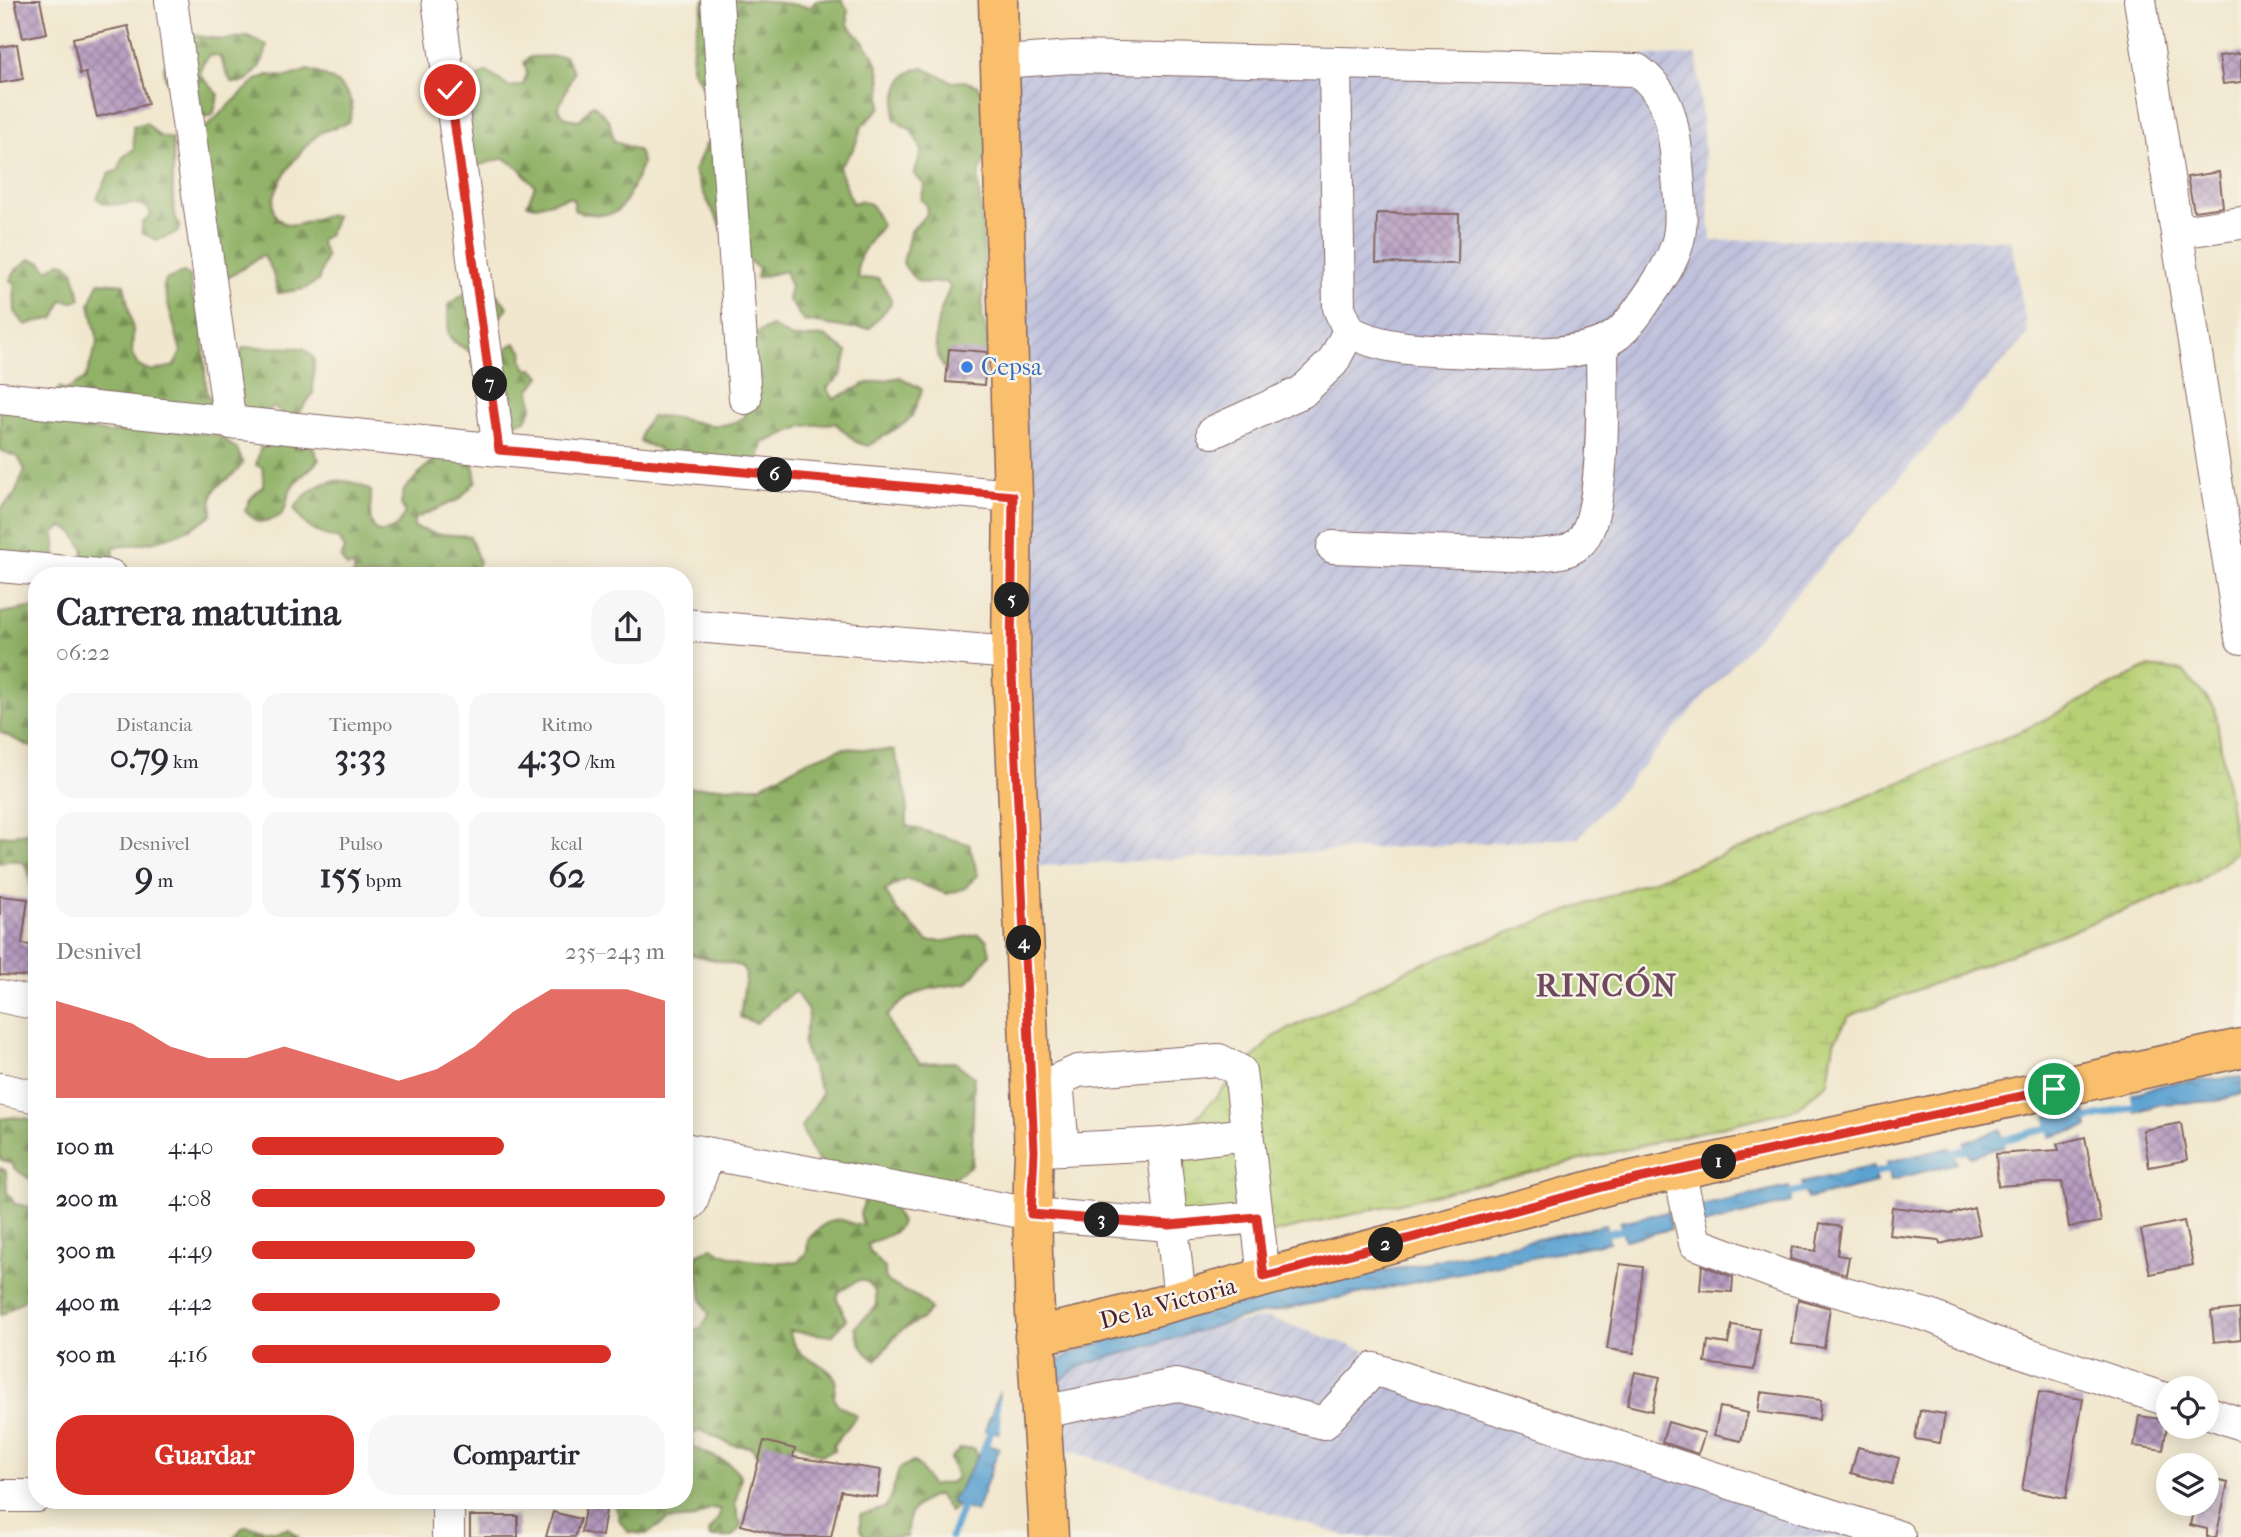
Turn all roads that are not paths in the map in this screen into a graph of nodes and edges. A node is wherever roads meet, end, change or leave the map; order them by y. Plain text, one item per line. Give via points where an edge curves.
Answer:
1 (171, 0) edge
2 (438, 0) edge
3 (717, 0) edge
4 (998, 0) edge
5 (2140, 0) edge
6 (1002, 62) junction
7 (1335, 65) junction
8 (2241, 223) edge
9 (2179, 232) junction
10 (1349, 331) junction
11 (1602, 343) junction
12 (0, 398) edge
13 (745, 398) dead end
14 (230, 423) junction
15 (1213, 432) dead end
16 (499, 450) junction
17 (1013, 496) junction
18 (2231, 515) edge
19 (1333, 547) dead end
20 (0, 566) edge
21 (28, 569) edge
22 (693, 626) edge
23 (2241, 638) edge
24 (1011, 653) junction
25 (0, 996) edge
26 (28, 1002) edge
27 (2241, 1048) edge
28 (0, 1089) edge
29 (28, 1095) edge
30 (1247, 1134) junction
31 (1163, 1144) junction
32 (1049, 1150) junction
33 (696, 1152) edge
34 (1679, 1170) junction
35 (693, 1183) edge
36 (1031, 1214) junction
37 (1257, 1217) junction
38 (1170, 1225) junction
39 (1034, 1259) junction
40 (1264, 1277) junction
41 (1180, 1300) junction
42 (1094, 1323) junction
43 (1034, 1336) junction
44 (2156, 1396) edge
45 (1042, 1412) junction
46 (2219, 1416) edge
47 (2241, 1424) edge
48 (0, 1496) edge
49 (28, 1496) edge
50 (448, 1509) edge
51 (448, 1537) edge
52 (1049, 1537) edge
53 (1899, 1537) edge

1 - 14 street
2 - 16 street
3 - 13 street
4 - 6 main road
5 - 9 street
6 - 7 street via 1073,57
6 - 17 main road
7 - 10 street via 1339,308
7 - 11 street via 1637,71 1648,78 1668,106 1674,136 1679,246 1671,265 1629,323
8 - 9 street
9 - 18 street
10 - 11 street via 1363,339 1424,350 1546,352
10 - 15 street via 1333,362 1301,392
11 - 19 street via 1600,461 1588,532 1580,543 1567,551 1536,555
12 - 14 street
14 - 16 street
16 - 17 street
17 - 24 main road
18 - 23 street
20 - 21 street
22 - 24 street
24 - 32 main road
25 - 26 street
27 - 34 main road, De la Victoria
28 - 29 street
30 - 31 street
30 - 32 street via 1240,1070 1219,1060 1090,1070 1057,1080
30 - 37 street
31 - 32 street
31 - 38 street
32 - 36 main road
33 - 35 street
33 - 36 street
34 - 40 main road, De la Victoria
34 - 44 street via 1695,1243 1786,1277 1930,1316 1995,1343
36 - 38 street
36 - 39 main road
37 - 38 street
37 - 40 street
38 - 41 street
39 - 42 main road via 1058,1298 1074,1315
39 - 43 main road
40 - 41 main road, De la Victoria
41 - 42 main road, De la Victoria
42 - 43 main road, De la Victoria
43 - 45 main road
45 - 52 main road
45 - 53 street via 1176,1385 1324,1423 1374,1369
46 - 47 street
48 - 49 street
50 - 51 street

